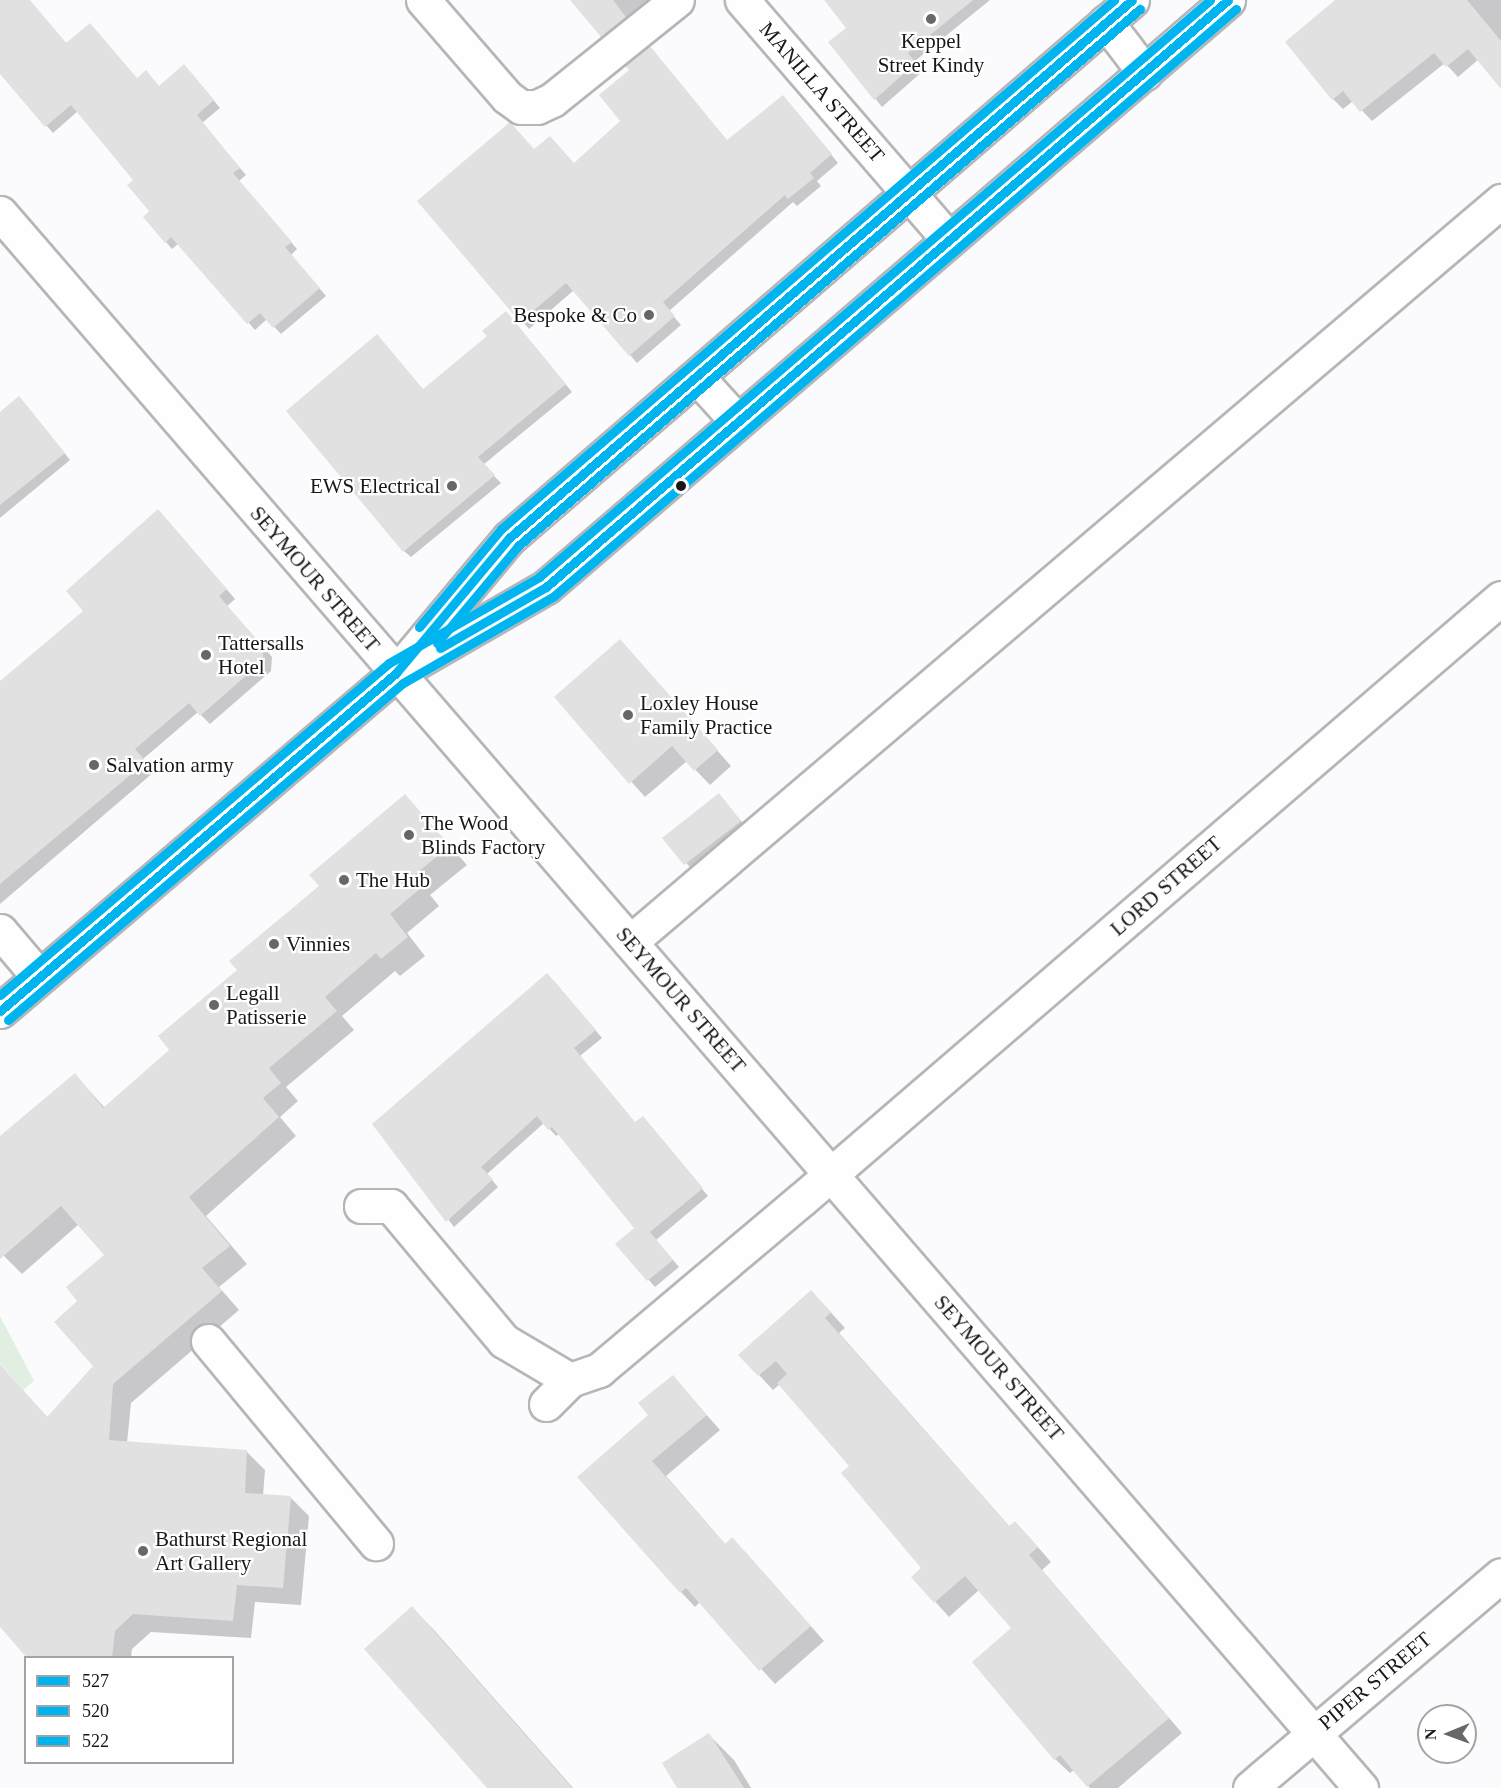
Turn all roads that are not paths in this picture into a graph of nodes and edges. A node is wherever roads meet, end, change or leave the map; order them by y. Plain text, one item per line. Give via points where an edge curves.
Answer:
1 (423, 0) edge
2 (677, 0) edge
3 (742, 0) edge
4 (1132, 0) edge
5 (1228, 0) edge
6 (1106, 22) junction
7 (1145, 73) junction
8 (909, 191) junction
9 (1501, 201) edge
10 (0, 213) edge
11 (948, 239) junction
12 (698, 378) junction
13 (737, 421) junction
14 (1501, 598) edge
15 (396, 673) junction
16 (0, 931) edge
17 (630, 942) junction
18 (39, 977) junction
19 (0, 1011) edge
20 (831, 1174) junction
21 (361, 1206) dead end
22 (208, 1341) dead end
23 (570, 1380) junction
24 (546, 1404) dead end
25 (376, 1543) dead end
26 (1501, 1575) edge
27 (1315, 1733) junction
28 (1250, 1788) edge
29 (1361, 1788) edge

1 - 2 street via 507,97 521,106 537,107 552,100
3 - 8 street, MANILLA STREET
4 - 6 street
5 - 7 street
6 - 7 street
6 - 8 street
7 - 11 street
8 - 11 street, MANILLA STREET
8 - 12 street
9 - 17 street
10 - 15 street, SEYMOUR STREET
11 - 13 street
12 - 13 street
12 - 15 street via 509,538
13 - 15 street via 546,587
14 - 20 street, LORD STREET
15 - 17 street, SEYMOUR STREET
15 - 18 street
16 - 18 street
17 - 20 street, SEYMOUR STREET
18 - 19 street
20 - 23 street, LORD STREET via 600,1370
20 - 27 street, SEYMOUR STREET
21 - 23 street via 391,1206 504,1341
22 - 25 street
23 - 24 street
26 - 27 street, PIPER STREET
27 - 28 street, PIPER STREET
27 - 29 street, SEYMOUR STREET

